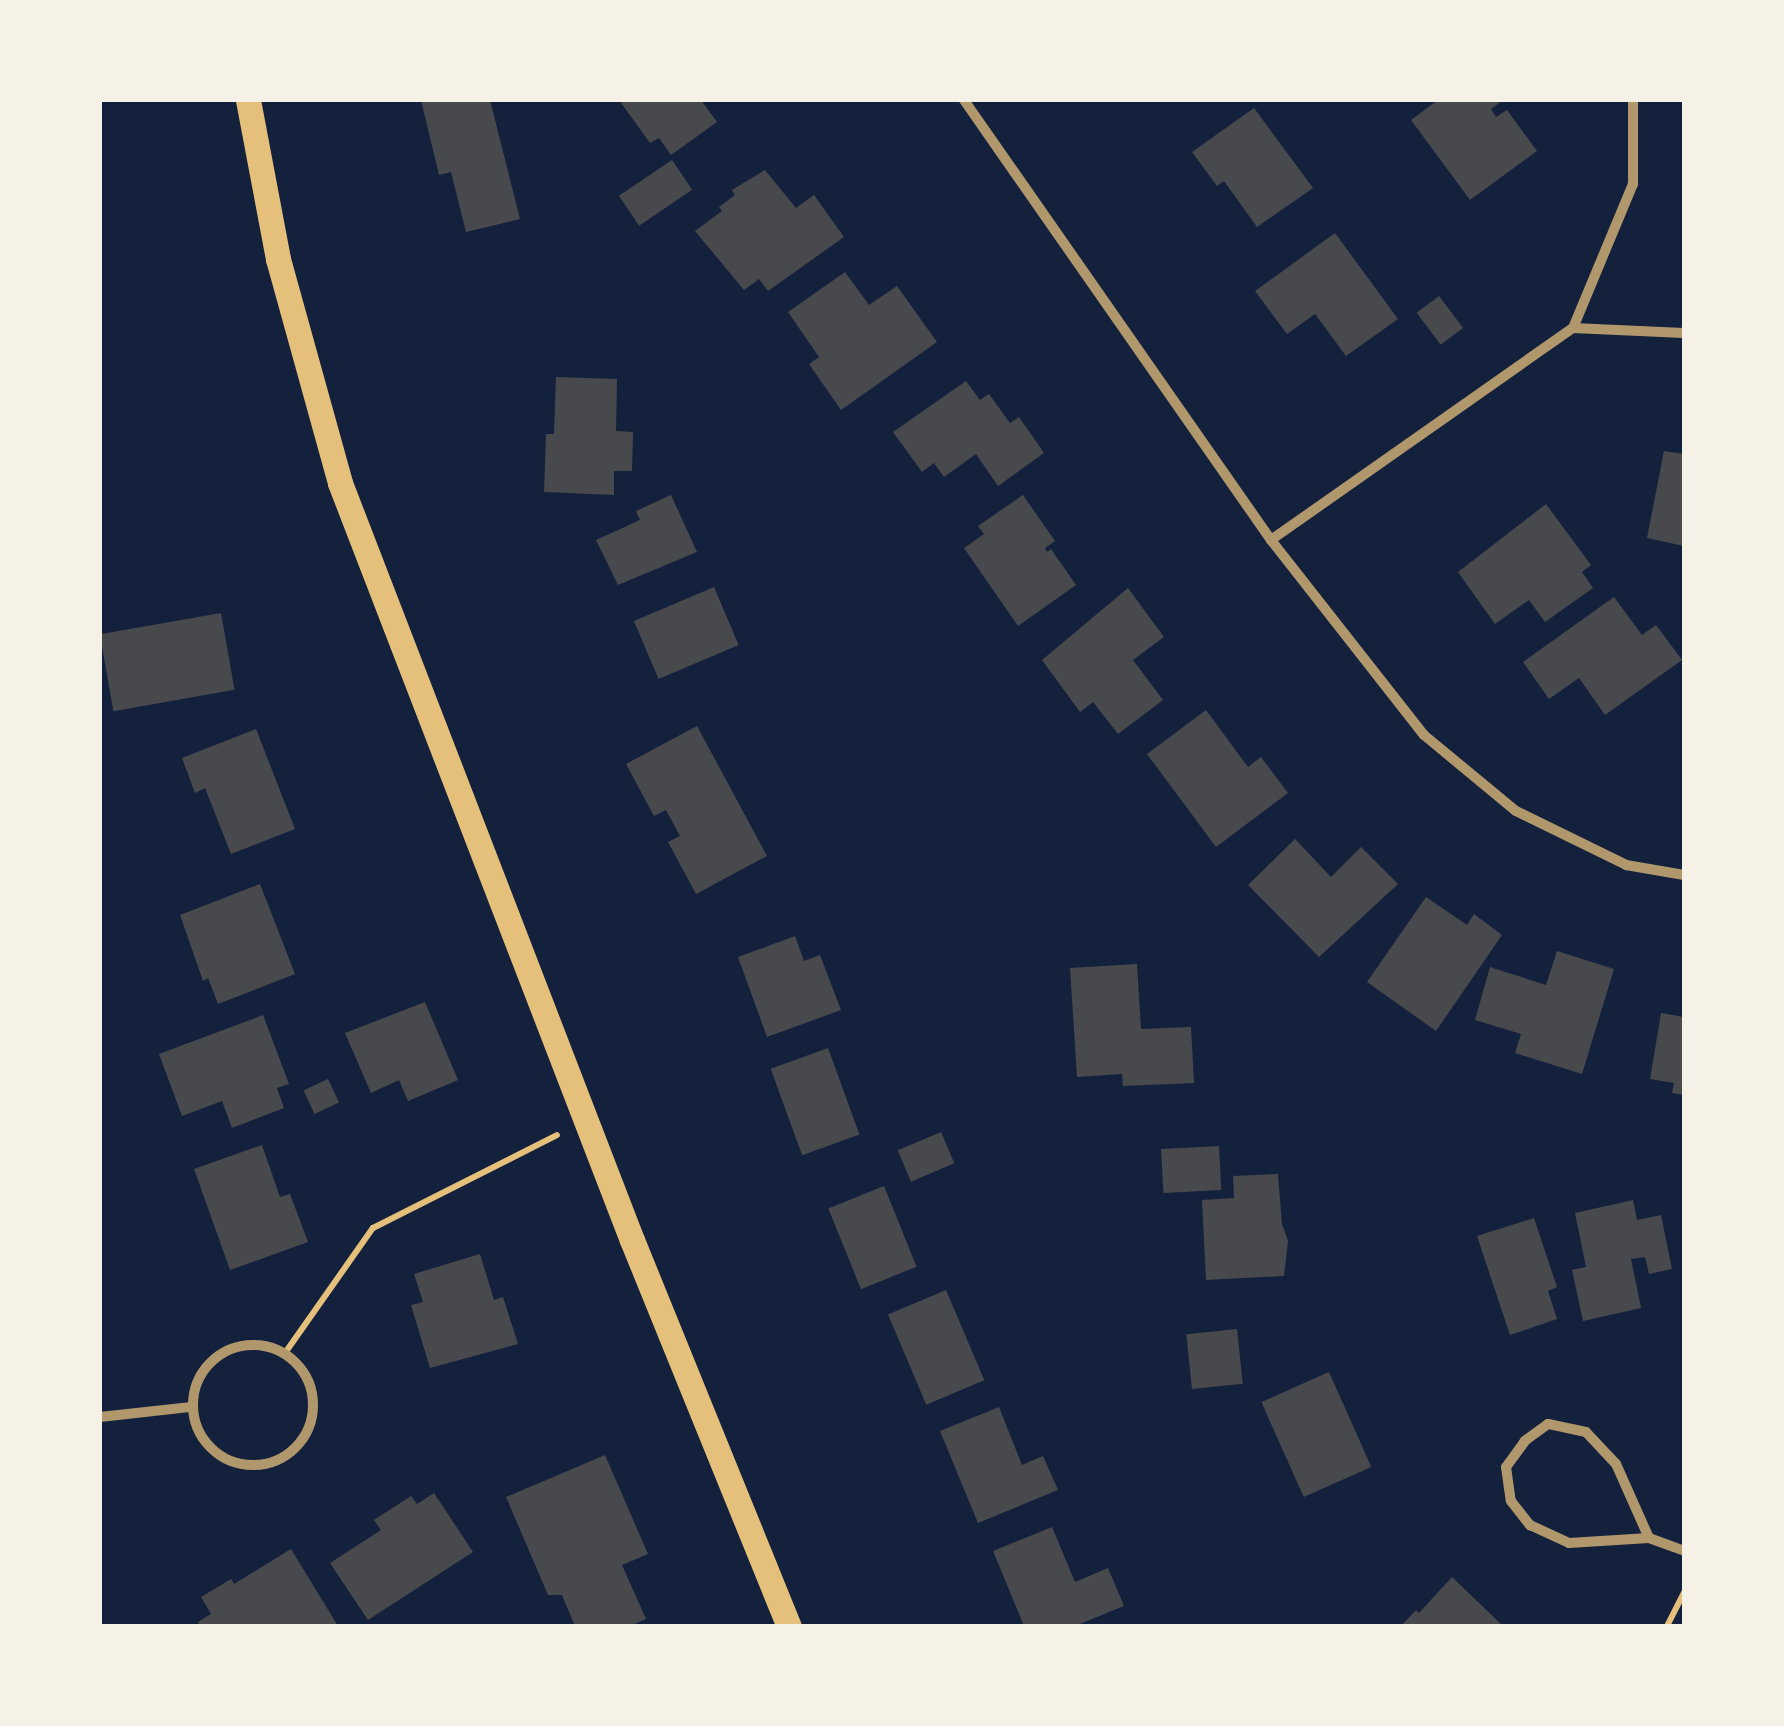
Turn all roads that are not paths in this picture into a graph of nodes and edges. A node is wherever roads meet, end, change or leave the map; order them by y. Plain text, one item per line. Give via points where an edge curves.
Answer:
1 (248, 100) edge
2 (964, 100) edge
3 (1633, 100) edge
4 (1574, 328) junction
5 (1684, 334) edge
6 (1271, 540) junction
7 (1684, 874) edge
8 (190, 1407) junction
9 (100, 1416) edge
10 (1649, 1538) junction
11 (1684, 1551) edge
12 (789, 1626) edge

1 - 12 main road via 278,259 340,483
2 - 6 street
3 - 4 street via 1633,184
4 - 5 street
4 - 6 street
6 - 7 street via 1424,735 1516,811 1626,864
8 - 8 street via 206,1446 242,1466 284,1459 312,1427 312,1385 285,1352 242,1344 205,1366
8 - 9 street
10 - 10 street via 1616,1464 1586,1432 1548,1424 1506,1467 1510,1501 1530,1525 1569,1542
10 - 11 street

